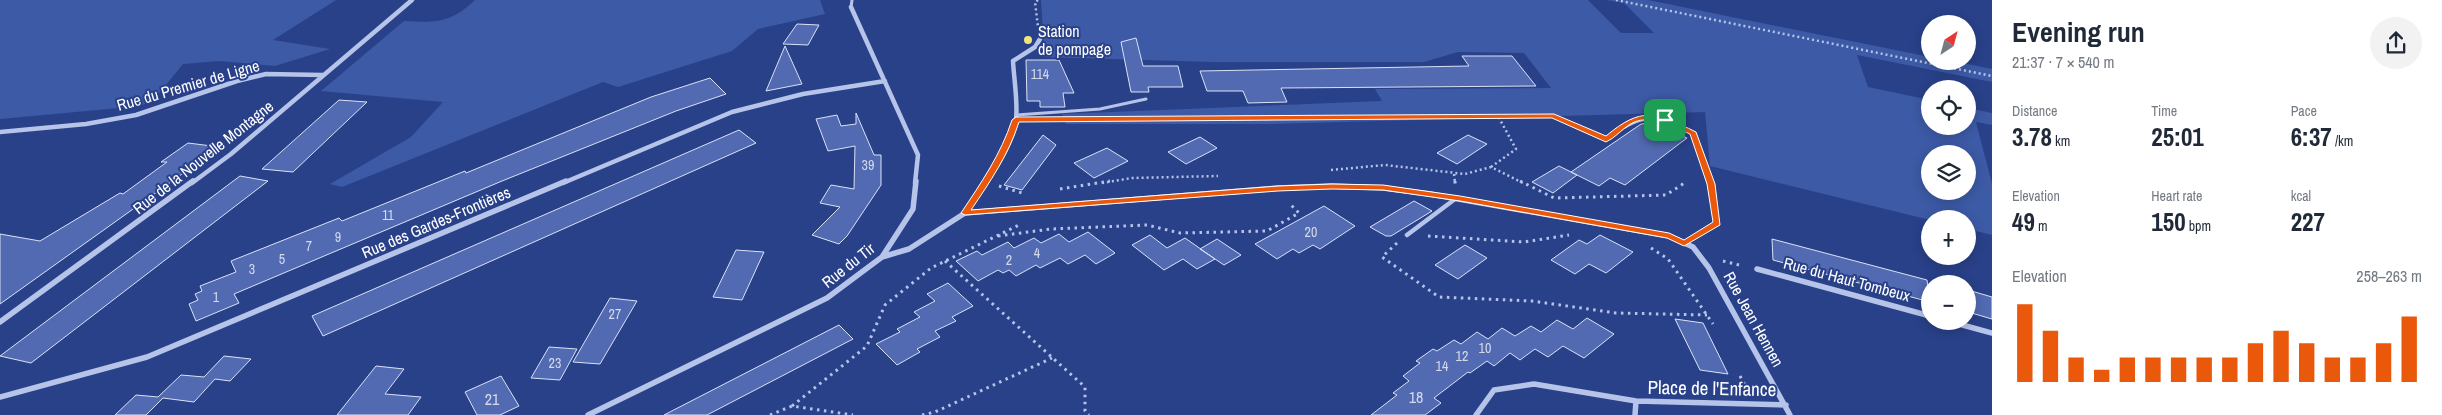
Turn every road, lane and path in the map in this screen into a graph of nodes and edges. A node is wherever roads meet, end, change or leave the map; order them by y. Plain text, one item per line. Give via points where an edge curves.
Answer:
1 (412, 0) edge
2 (852, 0) edge
3 (1038, 0) edge
4 (1616, 0) edge
5 (851, 8) joint
6 (1040, 39) joint
7 (323, 75) junction
8 (1992, 76) edge
9 (885, 81) junction
10 (1146, 100) dead end
11 (1016, 115) junction
12 (1498, 116) junction
13 (1114, 119) dead end
14 (0, 132) edge
15 (1606, 140) joint
16 (1491, 167) junction
17 (1454, 174) dead end
18 (1686, 182) dead end
19 (1457, 198) junction
20 (1288, 202) dead end
21 (965, 213) junction
22 (1030, 220) dead end
23 (1571, 234) dead end
24 (1407, 235) junction
25 (995, 236) junction
26 (1684, 243) junction
27 (1647, 246) dead end
28 (1699, 252) junction
29 (882, 257) junction
30 (945, 261) junction
31 (1757, 269) joint
32 (1921, 314) edge
33 (1707, 315) junction
34 (0, 322) edge
35 (1713, 324) dead end
36 (1976, 329) edge
37 (1992, 333) edge
38 (1052, 358) junction
39 (0, 397) edge
40 (1636, 401) junction
41 (1786, 405) junction
42 (792, 406) junction
43 (588, 415) edge
44 (770, 415) edge
45 (853, 415) edge
46 (922, 415) edge
47 (1089, 415) edge
48 (1476, 415) edge
49 (1635, 415) edge
50 (1790, 415) edge

1 - 7 street, Rue de la Nouvelle Montagne
2 - 5 lane
3 - 6 path via 1035,2
4 - 8 path
5 - 9 street, Rue du Tir
6 - 11 street via 1035,47 1013,61
7 - 14 street, Rue du Premier de Ligne via 266,74 136,115 86,124
7 - 34 street, Rue de la Nouvelle Montagne via 231,154
9 - 29 street, Rue du Tir via 918,155 913,209
9 - 39 street, Rue des Gardes-Frontières via 803,94 732,112 147,357
10 - 11 lane via 1134,104
11 - 21 street via 1011,136
12 - 13 path
12 - 15 path via 1554,116
12 - 16 path via 1516,149
15 - 26 lane via 1628,122 1641,118 1665,120 1693,133 1711,184 1717,224
16 - 17 path
16 - 18 path via 1554,198 1666,195
19 - 21 street, Rue Jean Hennen via 1383,188 1332,186
19 - 24 lane
19 - 26 street, Rue Jean Hennen via 1669,236
20 - 25 path via 1299,213 1267,231 1180,233 1146,225 1051,229
21 - 29 street, Rue Jean Hennen via 909,249
22 - 25 path
23 - 24 path via 1524,242
24 - 33 path via 1382,258 1438,297 1532,301 1616,313
25 - 30 path
26 - 28 street, Rue Jean Hennen
27 - 33 path via 1668,259
28 - 31 path via 1710,258
28 - 41 street, Rue Jean Hennen
29 - 43 street, Rue du Tir via 827,298
30 - 38 path
30 - 42 path via 931,268 885,305 867,346
31 - 32 street, Rue du Haut Tombeux
33 - 35 path
36 - 37 street
38 - 46 path
38 - 47 path via 1085,387 1085,411
40 - 41 street, Place de l'Enfance
40 - 48 street, Place de l'Enfance via 1534,384 1494,390
40 - 49 street, Place de l'Enfance
41 - 50 street, Rue Jean Hennen
42 - 44 path
42 - 45 path

